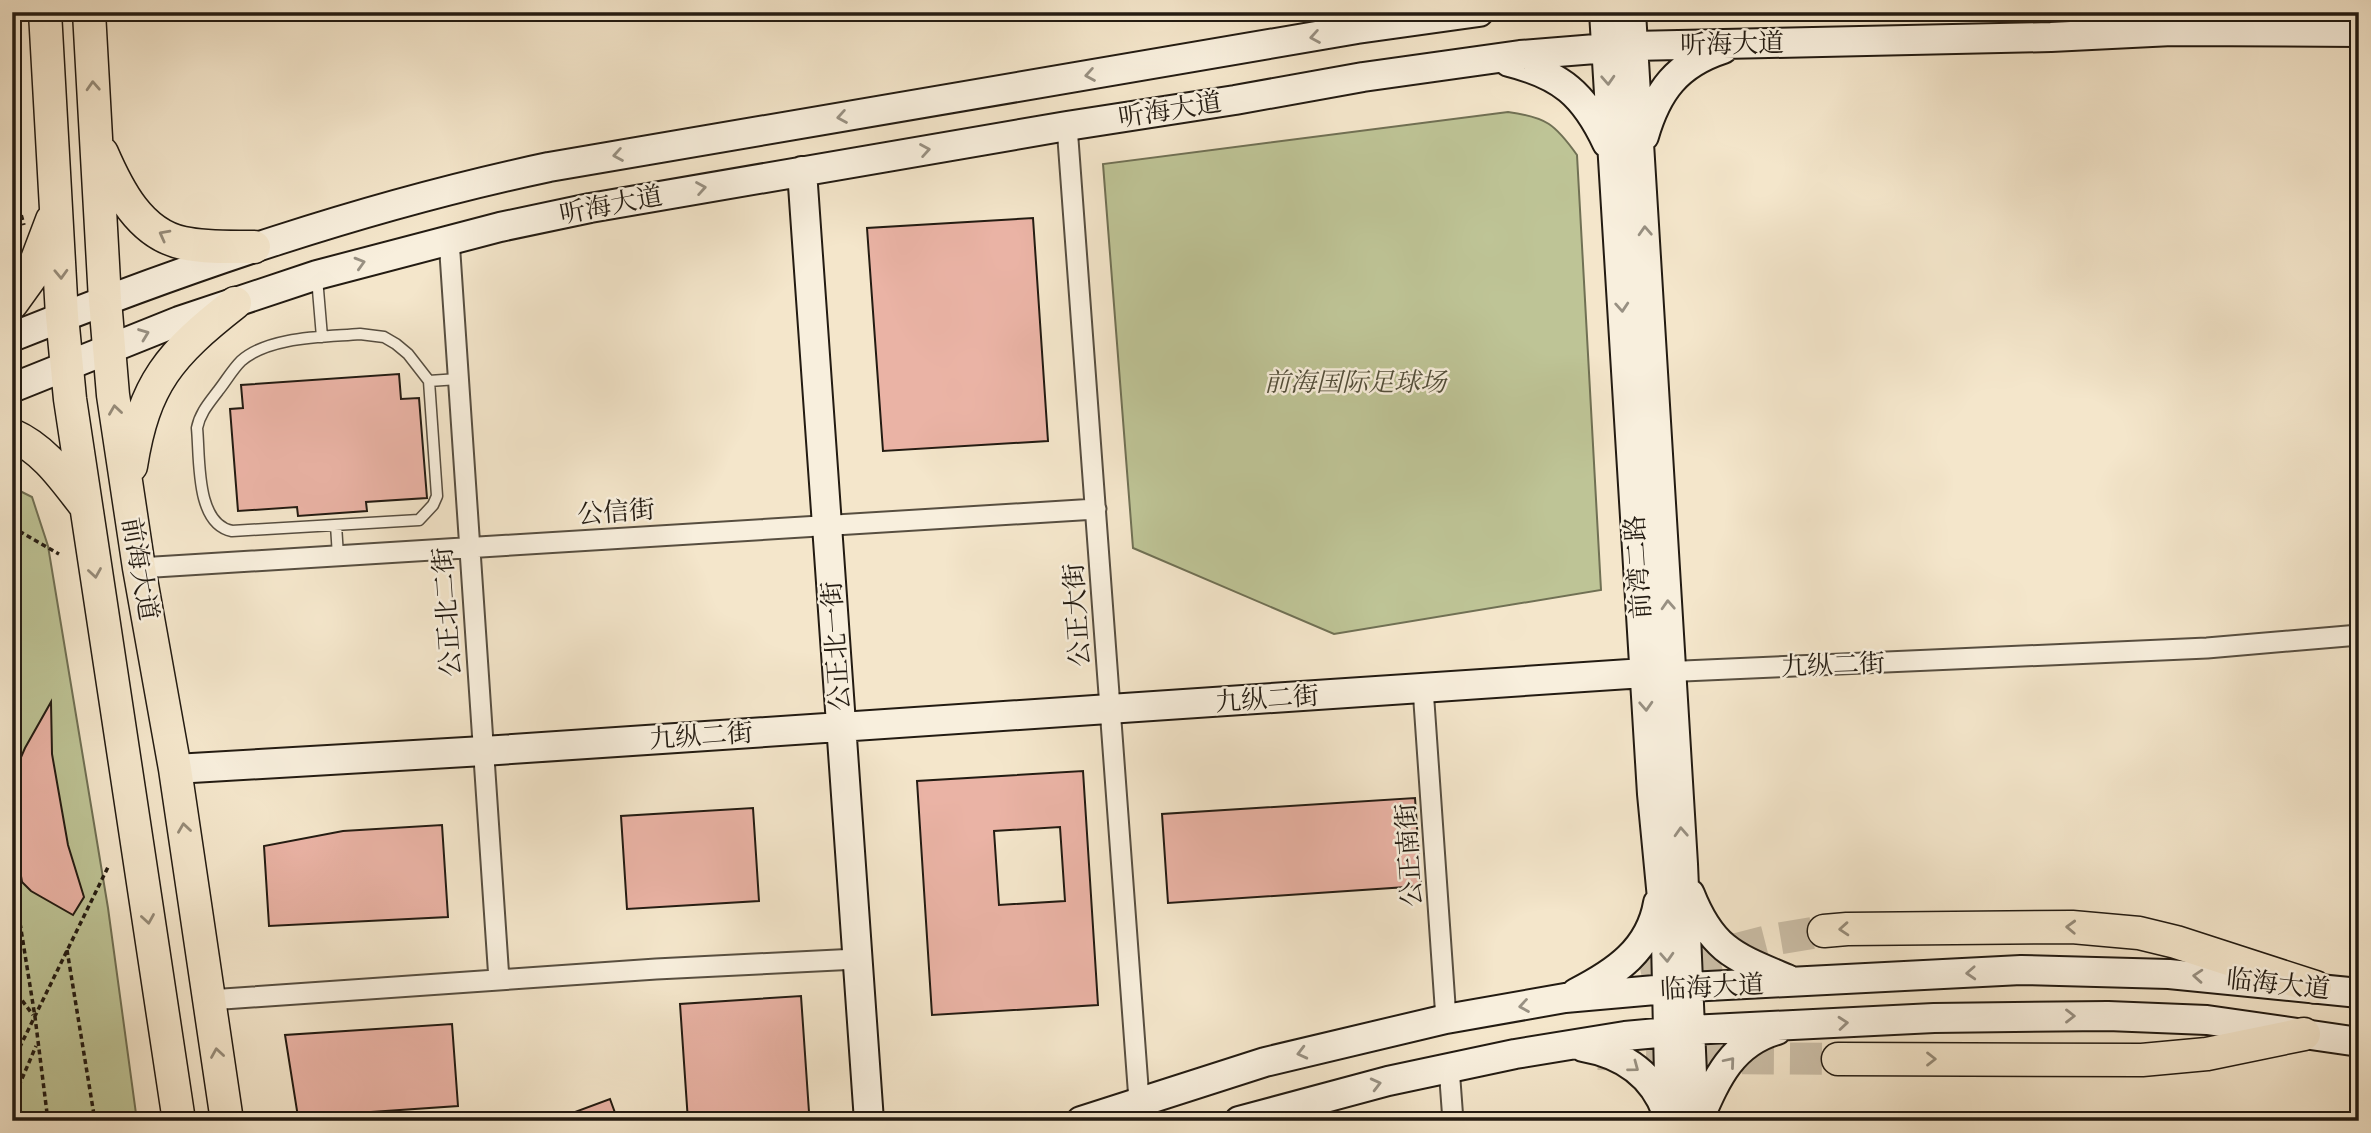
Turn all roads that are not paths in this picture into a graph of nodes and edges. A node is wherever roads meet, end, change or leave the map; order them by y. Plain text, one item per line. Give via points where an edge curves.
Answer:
1 (45, 12) edge
2 (89, 12) edge
3 (1479, 12) edge
4 (1604, 12) edge
5 (1631, 12) edge
6 (2359, 32) edge
7 (1738, 44) junction
8 (1620, 46) junction
9 (1496, 58) junction
10 (1067, 126) junction
11 (96, 139) junction
12 (1627, 166) junction
13 (802, 171) junction
14 (57, 205) junction
15 (449, 239) junction
16 (254, 247) junction
17 (317, 275) junction
18 (105, 300) junction
19 (12, 303) edge
20 (235, 303) junction
21 (62, 316) junction
22 (12, 337) edge
23 (322, 337) junction
24 (109, 348) junction
25 (67, 365) junction
26 (458, 379) junction
27 (429, 381) junction
28 (12, 388) edge
29 (12, 435) edge
30 (127, 492) junction
31 (84, 506) junction
32 (1096, 509) junction
33 (336, 525) junction
34 (827, 526) junction
35 (469, 548) junction
36 (338, 556) junction
37 (139, 568) junction
38 (2359, 635) edge
39 (1658, 673) junction
40 (1423, 688) junction
41 (1111, 709) junction
42 (841, 727) junction
43 (483, 751) junction
44 (175, 769) junction
45 (1683, 864) junction
46 (1661, 886) junction
47 (1824, 931) tunnel mouth
48 (858, 959) junction
49 (499, 980) junction
50 (1796, 982) junction
51 (2315, 987) junction
52 (1678, 988) junction
53 (2359, 993) edge
54 (1565, 998) junction
55 (209, 1000) junction
56 (1446, 1019) junction
57 (1788, 1027) junction
58 (1679, 1031) junction
59 (2304, 1034) junction
60 (2355, 1043) edge
61 (1574, 1045) junction
62 (1838, 1059) tunnel mouth
63 (1449, 1067) junction
64 (1139, 1100) junction
65 (179, 1121) edge
66 (228, 1121) edge
67 (869, 1121) edge
68 (1081, 1121) edge
69 (1239, 1121) edge
70 (1453, 1121) edge
71 (1670, 1121) edge
72 (1696, 1121) edge

1 - 14 main road, 前海大道
11 -> 2 main road, 前海大道
3 -> 16 main road, 听海大道 via 549,167 393,204
4 - 8 main road, 前湾二路
5 - 8 main road, 前湾二路
6 - 7 main road, 听海大道 via 2172,31
7 - 8 main road, 听海大道
7 - 12 main road via 1695,61 1667,84
8 - 9 main road, 听海大道
8 - 12 main road, 前湾二路
9 - 10 main road, 听海大道
9 - 12 main road via 1533,68 1573,90
13 -> 10 main road, 听海大道
10 - 32 street, 公正大街
16 -> 11 main road via 184,244 156,232 118,187
11 - 18 main road, 前海大道
12 - 39 main road, 前湾二路
15 -> 13 main road, 听海大道 via 590,208
13 - 34 main road, 公正北一街
14 - 19 main road via 35,266
14 -> 21 main road, 前海大道
17 -> 15 main road, 听海大道
15 - 26 street, 公正北二街
16 - 18 main road, 听海大道
17 - 20 main road, 听海大道
17 - 23 lane
18 - 21 main road, 听海大道
18 - 24 main road, 前海大道
24 -> 20 main road, 听海大道
20 - 30 main road via 195,336 156,381 143,411
21 - 22 main road, 听海大道
21 - 25 main road, 前海大道
23 - 27 lane via 384,337 408,354
23 - 33 lane via 290,340 243,359 199,417 197,428 204,498 209,514 223,529
24 - 25 main road, 听海大道
30 -> 24 main road, 前海大道
25 - 28 main road, 听海大道
25 - 31 main road, 前海大道
26 - 27 lane
26 - 35 street, 公正北二街
27 - 33 lane via 437,495 433,505 419,520
29 - 31 main road via 42,453
30 - 37 main road, 前海大道
31 -> 65 main road, 前海大道
32 - 34 street, 公信街
32 - 41 street, 公正大街
33 - 36 lane
34 - 35 street, 公信街
34 - 42 main road, 公正北一街
35 - 36 street, 公信街
35 - 43 street, 公正北二街
36 - 37 street, 公信街
37 - 44 main road, 前海大道
38 - 39 street, 九纵二街 via 2207,649
39 - 40 main road, 九纵二街
45 -> 39 main road, 前湾二路
39 -> 46 main road, 前湾二路 via 1652,794
40 - 41 main road, 九纵二街
40 - 56 street, 公正南街
41 - 42 main road, 九纵二街
41 - 64 street, 公正大街
42 - 43 main road, 九纵二街
42 - 48 main road, 公正北一街
43 - 44 main road, 九纵二街
43 - 49 street, 公正北二街
55 -> 44 main road, 前海大道
45 - 50 main road via 1698,915 1720,945 1746,962
45 - 52 main road, 前湾二路
46 -> 52 main road, 前湾二路
46 - 54 main road via 1651,927 1636,951 1614,972
51 -> 47 main road via 2139,933 2073,927
48 - 49 street
48 - 67 main road, 公正北一街
49 - 55 street
51 -> 50 main road, 临海大道 via 2169,974 2021,970
50 - 52 main road, 临海大道
51 - 53 main road, 临海大道
52 - 54 main road, 临海大道
52 - 58 main road, 前湾二路
54 -> 56 main road, 临海大道
66 -> 55 main road, 前海大道
56 -> 64 main road, 临海大道 via 1265,1062
57 - 58 main road, 临海大道
57 -> 59 main road, 临海大道 via 1934,1018 2108,1016 2207,1020
72 -> 57 main road via 1729,1059 1765,1033
58 - 61 main road, 临海大道
58 - 71 main road, 前湾二路
58 - 72 main road, 前湾二路
59 - 60 main road, 临海大道
62 -> 59 main road via 2142,1060 2207,1054
61 - 63 main road, 临海大道
61 -> 71 main road via 1609,1053 1641,1072 1662,1099
69 -> 63 main road, 临海大道
63 - 70 street
64 - 68 main road, 临海大道

